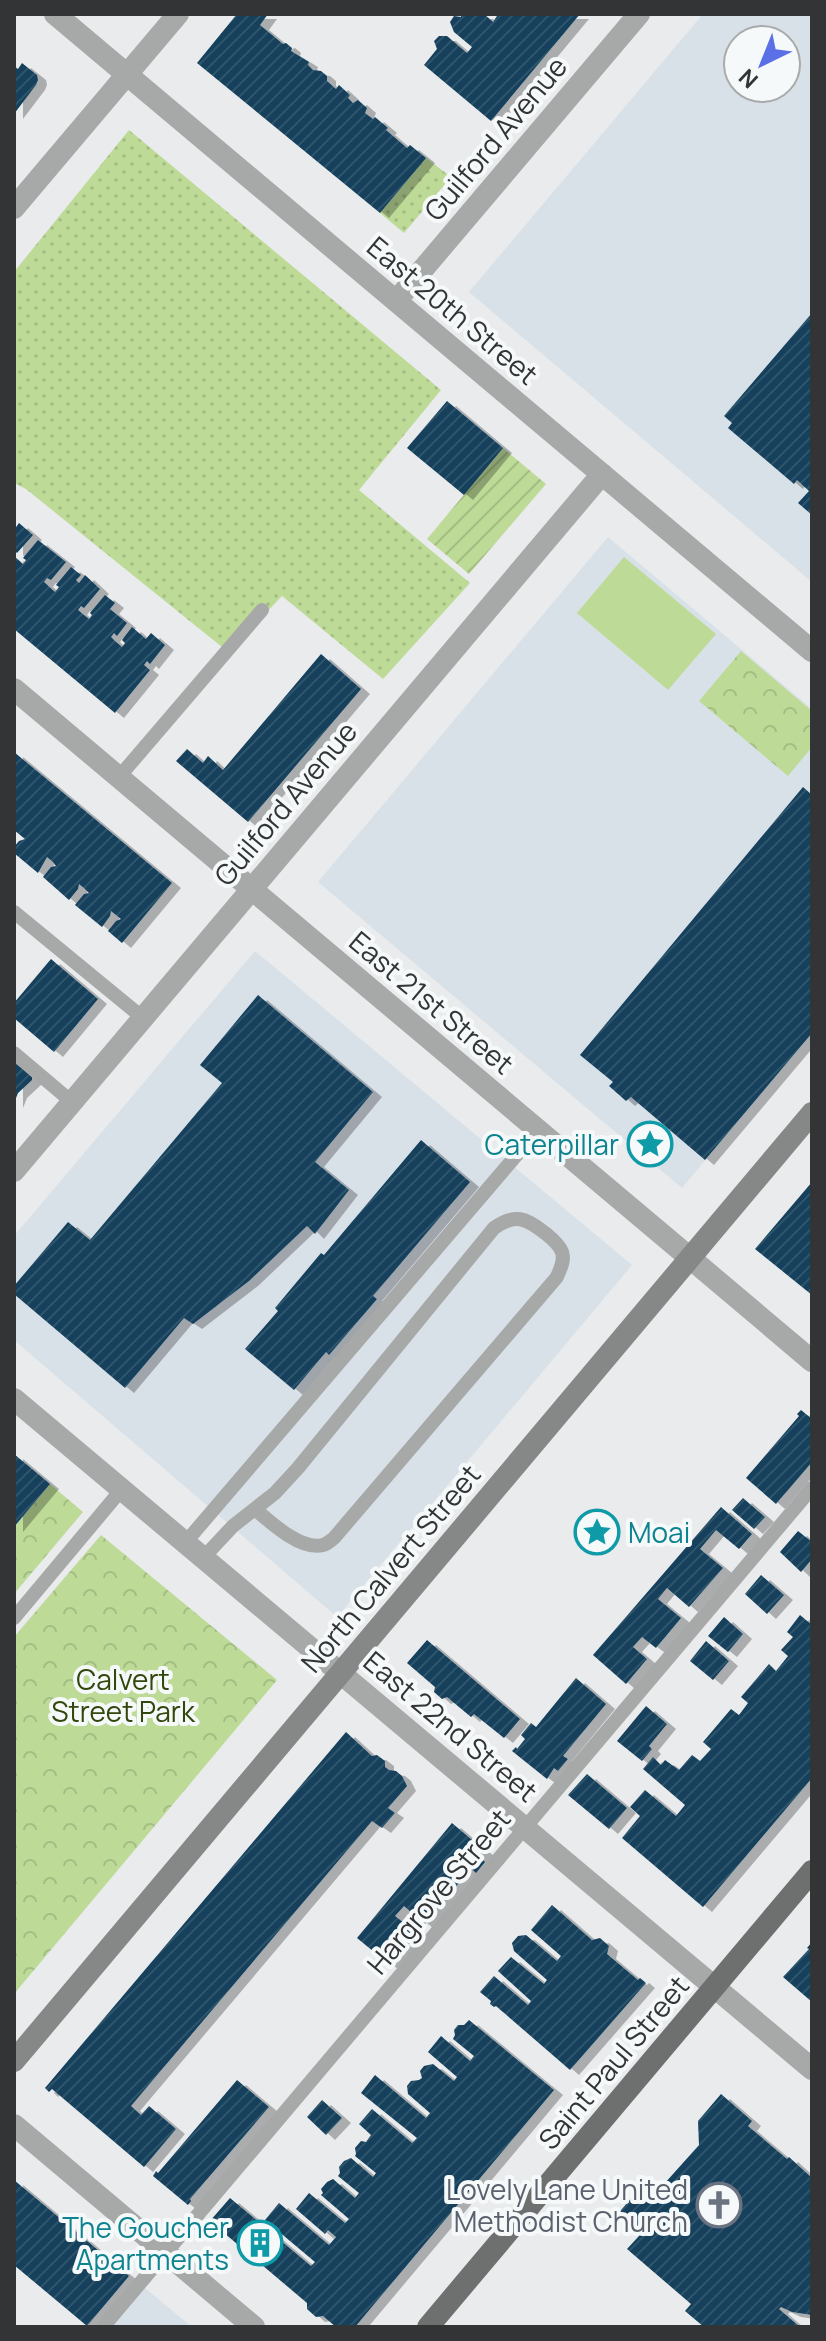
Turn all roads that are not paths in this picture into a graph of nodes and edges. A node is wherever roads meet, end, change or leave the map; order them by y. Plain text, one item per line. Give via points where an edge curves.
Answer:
1 (55, 14) edge
2 (178, 14) edge
3 (639, 14) edge
4 (127, 74) junction
5 (17, 199) edge
6 (396, 301) junction
7 (602, 474) junction
8 (262, 610) dead end
9 (812, 651) edge
10 (14, 689) edge
11 (119, 777) junction
12 (252, 889) junction
13 (15, 914) edge
14 (143, 1018) junction
15 (14, 1053) edge
16 (72, 1102) junction
17 (812, 1113) edge
18 (538, 1130) junction
19 (14, 1171) edge
20 (690, 1258) junction
21 (812, 1361) edge
22 (14, 1399) edge
23 (812, 1488) edge
24 (122, 1489) junction
25 (255, 1509) junction
26 (185, 1543) junction
27 (204, 1557) junction
28 (15, 1616) edge
29 (341, 1673) junction
30 (525, 1828) junction
31 (812, 1871) edge
32 (714, 1987) junction
33 (14, 2061) edge
34 (812, 2069) edge
35 (14, 2125) edge
36 (166, 2253) junction
37 (103, 2327) edge
38 (254, 2327) edge
39 (428, 2327) edge

1 - 4 street, East 20th Street
2 - 4 street
3 - 6 street, Guilford Avenue
4 - 5 street
4 - 6 street, East 20th Street
6 - 7 street, East 20th Street
7 - 9 street, East 20th Street
7 - 12 street, Guilford Avenue
8 - 11 lane
10 - 11 street, East 21st Street
11 - 12 street, East 21st Street
12 - 14 street, Guilford Avenue
12 - 18 street, East 21st Street
13 - 14 lane
14 - 16 street, Guilford Avenue
15 - 16 lane
16 - 19 street, Guilford Avenue
17 - 20 main road, North Calvert Street
18 - 20 street, East 21st Street
18 - 26 lane
20 - 21 street, East 21st Street
20 - 29 main road, North Calvert Street
22 - 24 street, East 22nd Street
23 - 30 lane, Hargrove Street
24 - 26 street, East 22nd Street
24 - 28 lane
25 - 25 lane via 298,1468 494,1228 519,1218 554,1241 562,1252 557,1277 334,1538 322,1546 307,1544 283,1533
25 - 27 lane
26 - 27 street, East 22nd Street
27 - 29 street, East 22nd Street
29 - 30 street, East 22nd Street
29 - 33 main road, North Calvert Street
30 - 32 street, East 22nd Street
30 - 36 lane, Hargrove Street
31 - 32 main road, Saint Paul Street
32 - 34 street, East 22nd Street
32 - 39 main road, Saint Paul Street
35 - 36 street
36 - 37 lane, Hargrove Street
36 - 38 street

